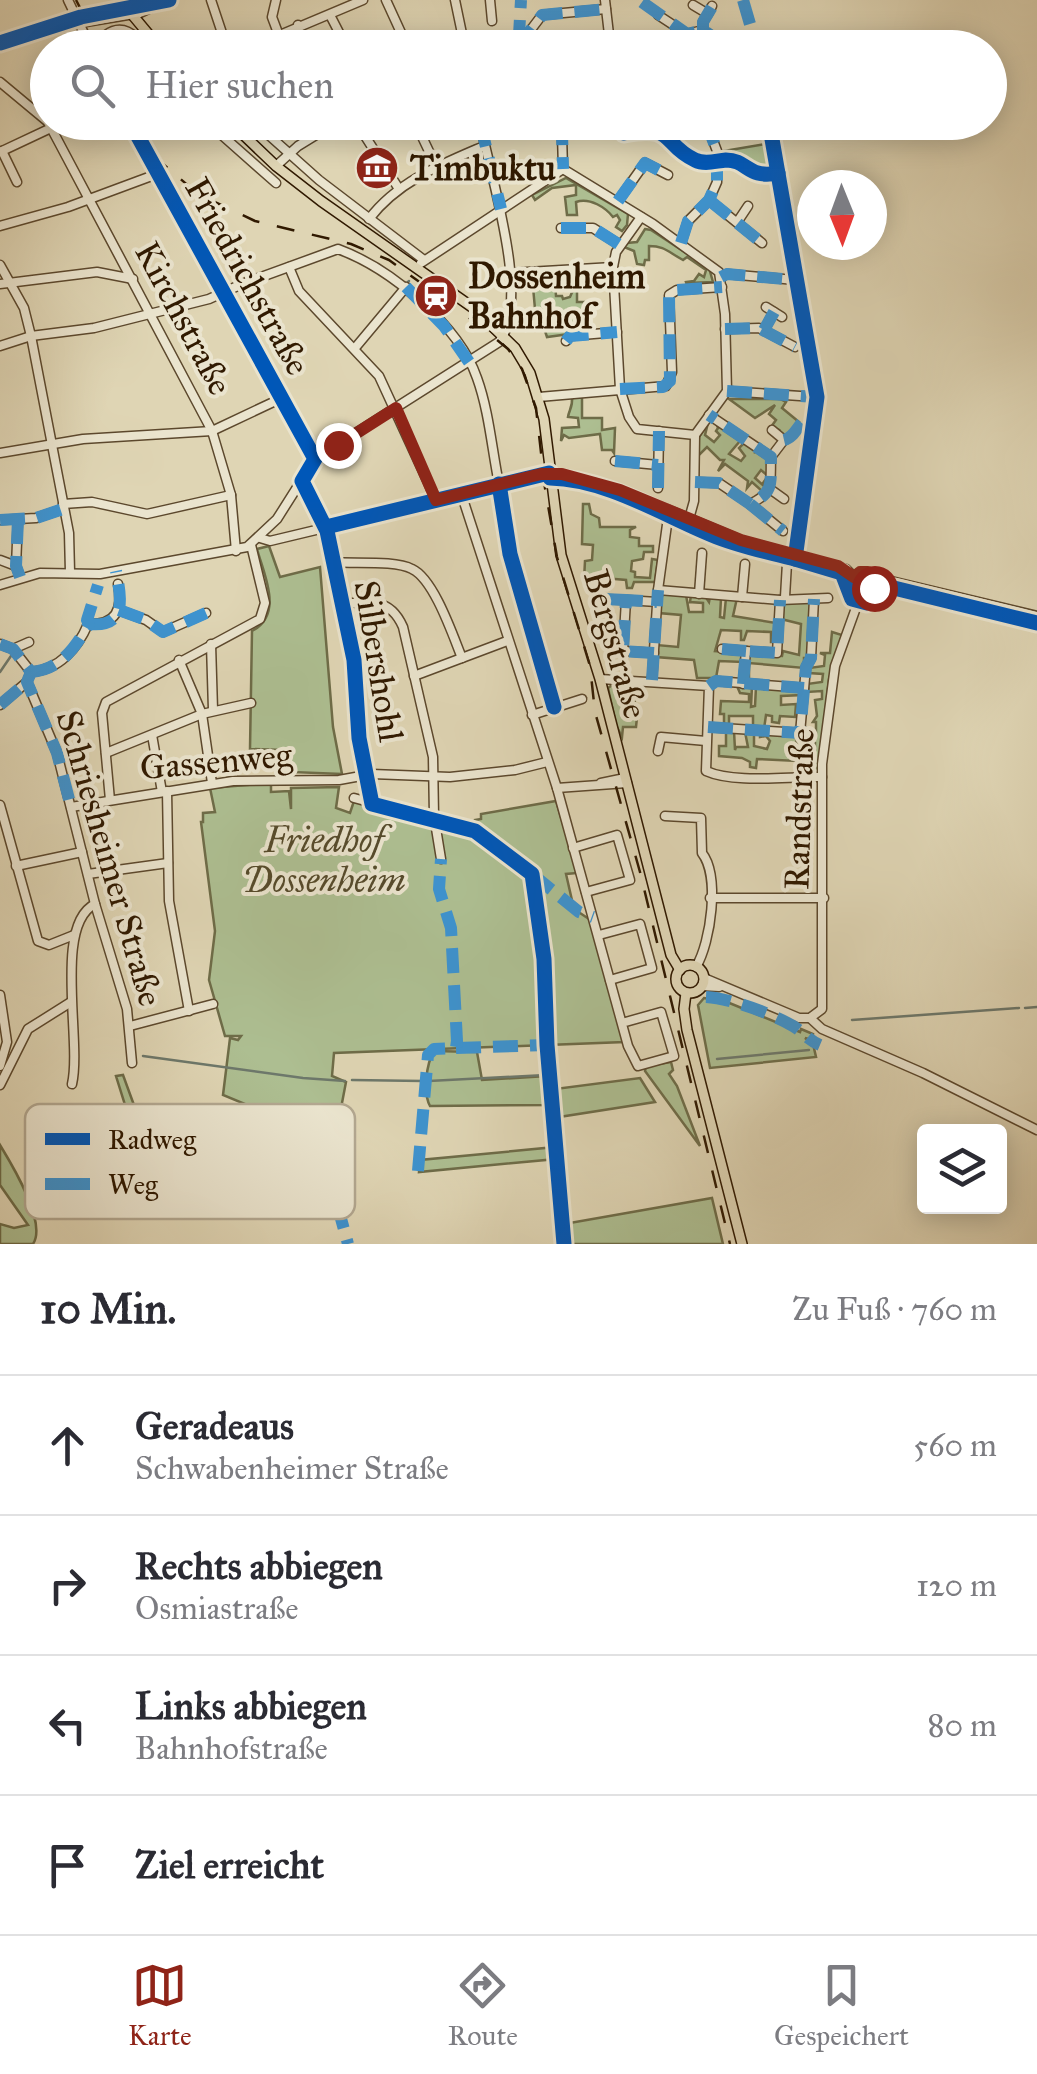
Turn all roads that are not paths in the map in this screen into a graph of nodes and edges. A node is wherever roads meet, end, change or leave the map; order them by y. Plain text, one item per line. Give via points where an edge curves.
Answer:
1 (68, 0) edge
2 (110, 0) edge
3 (211, 0) edge
4 (276, 0) edge
5 (362, 0) edge
6 (386, 0) edge
7 (470, 0) edge
8 (490, 0) edge
9 (164, 1) edge
10 (455, 2) edge
11 (606, 4) edge
12 (693, 5) dead end
13 (126, 7) edge
14 (150, 8) junction
15 (106, 12) junction
16 (658, 14) dead end
17 (330, 15) junction
18 (492, 20) dead end
19 (78, 21) junction
20 (298, 25) junction
21 (46, 30) edge
22 (82, 30) edge
23 (145, 30) edge
24 (150, 30) edge
25 (221, 30) edge
26 (277, 30) edge
27 (286, 30) edge
28 (298, 30) edge
29 (338, 30) edge
30 (400, 30) edge
31 (461, 30) edge
32 (530, 30) edge
33 (609, 30) edge
34 (681, 30) edge
35 (703, 30) edge
36 (30, 34) edge
37 (0, 43) edge
38 (0, 82) edge
39 (30, 105) edge
40 (30, 135) edge
41 (58, 140) edge
42 (139, 140) edge
43 (228, 140) edge
44 (249, 140) edge
45 (273, 140) edge
46 (309, 140) edge
47 (368, 140) edge
48 (424, 140) edge
49 (483, 140) edge
50 (562, 140) edge
51 (711, 140) edge
52 (484, 146) junction
53 (1, 152) edge
54 (288, 154) junction
55 (276, 166) junction
56 (436, 166) junction
57 (563, 169) junction
58 (157, 174) junction
59 (668, 175) dead end
60 (16, 182) dead end
61 (276, 184) dead end
62 (399, 189) junction
63 (90, 199) junction
64 (709, 200) junction
65 (618, 201) junction
66 (748, 206) dead end
67 (501, 210) junction
68 (641, 216) junction
69 (369, 218) junction
70 (738, 221) junction
71 (0, 226) edge
72 (561, 228) dead end
73 (762, 243) dead end
74 (681, 244) junction
75 (620, 246) junction
76 (420, 264) junction
77 (0, 265) edge
78 (289, 266) junction
79 (613, 267) junction
80 (510, 273) junction
81 (133, 279) junction
82 (795, 280) dead end
83 (10, 281) junction
84 (722, 282) junction
85 (0, 284) edge
86 (406, 287) junction
87 (221, 294) junction
88 (774, 312) dead end
89 (150, 314) junction
90 (726, 330) junction
91 (764, 330) junction
92 (617, 332) junction
93 (31, 336) junction
94 (504, 336) junction
95 (566, 342) dead end
96 (0, 346) edge
97 (795, 347) dead end
98 (354, 348) junction
99 (469, 362) junction
100 (620, 390) junction
101 (727, 391) junction
102 (539, 396) junction
103 (815, 397) dead end
104 (282, 398) junction
105 (396, 408) junction
106 (709, 415) junction
107 (772, 430) dead end
108 (212, 431) junction
109 (659, 431) junction
110 (695, 434) junction
111 (50, 444) junction
112 (0, 453) edge
113 (771, 457) junction
114 (315, 459) junction
115 (615, 461) dead end
116 (658, 464) junction
117 (550, 473) junction
118 (302, 481) junction
119 (695, 482) junction
120 (499, 484) junction
121 (658, 488) dead end
122 (770, 489) junction
123 (460, 493) junction
124 (231, 496) junction
125 (784, 499) dead end
126 (436, 500) junction
127 (750, 504) junction
128 (63, 507) junction
129 (669, 510) junction
130 (688, 518) junction
131 (0, 520) edge
132 (18, 520) junction
133 (326, 527) junction
134 (783, 531) dead end
135 (260, 538) junction
136 (251, 545) junction
137 (236, 551) junction
138 (702, 553) dead end
139 (0, 560) edge
140 (333, 562) junction
141 (788, 563) dead end
142 (745, 564) dead end
143 (16, 566) junction
144 (70, 572) junction
145 (20, 577) junction
146 (117, 577) junction
147 (854, 577) junction
148 (875, 581) junction
149 (0, 585) edge
150 (659, 585) junction
151 (699, 594) junction
152 (861, 594) junction
153 (742, 597) junction
154 (603, 598) dead end
155 (783, 598) junction
156 (828, 598) dead end
157 (814, 599) junction
158 (626, 600) junction
159 (657, 602) junction
160 (340, 606) junction
161 (119, 610) junction
162 (206, 614) dead end
163 (1037, 616) edge
164 (507, 641) junction
165 (28, 642) dead end
166 (0, 644) edge
167 (211, 644) junction
168 (13, 649) junction
169 (722, 649) dead end
170 (746, 651) junction
171 (654, 653) junction
172 (462, 658) junction
173 (179, 660) junction
174 (31, 672) junction
175 (414, 676) junction
176 (652, 680) junction
177 (27, 682) junction
178 (600, 682) junction
179 (743, 684) junction
180 (709, 686) junction
181 (804, 688) junction
182 (582, 699) dead end
183 (251, 703) dead end
184 (0, 705) edge
185 (213, 710) junction
186 (202, 714) junction
187 (532, 715) junction
188 (708, 727) junction
189 (152, 735) junction
190 (706, 741) junction
191 (658, 751) dead end
192 (106, 752) junction
193 (547, 762) junction
194 (622, 764) junction
195 (367, 771) junction
196 (822, 777) junction
197 (432, 778) junction
198 (613, 778) junction
199 (626, 780) junction
200 (212, 783) junction
201 (596, 784) junction
202 (557, 788) junction
203 (165, 791) junction
204 (354, 798) dead end
205 (110, 800) junction
206 (372, 804) junction
207 (0, 805) edge
208 (71, 808) junction
209 (665, 816) dead end
210 (435, 820) junction
211 (574, 848) junction
212 (82, 852) junction
213 (441, 860) dead end
214 (168, 863) junction
215 (16, 866) junction
216 (88, 874) junction
217 (532, 874) dead end
218 (586, 892) junction
219 (710, 898) junction
220 (824, 898) junction
221 (95, 904) junction
222 (74, 935) junction
223 (599, 935) junction
224 (696, 967) junction
225 (680, 970) junction
226 (610, 980) junction
227 (703, 982) junction
228 (686, 993) junction
229 (0, 995) edge
230 (72, 1002) junction
231 (213, 1004) dead end
232 (188, 1012) junction
233 (820, 1012) junction
234 (807, 1018) junction
235 (622, 1022) junction
236 (130, 1026) junction
237 (830, 1032) junction
238 (132, 1062) dead end
239 (0, 1066) edge
240 (72, 1084) dead end
241 (0, 1085) edge
242 (1037, 1130) edge
243 (742, 1244) edge

1 - 19 street
2 - 15 street
3 - 25 street
4 - 26 street
5 - 17 street
6 - 30 street
7 - 10 street
8 - 18 street
9 - 13 street
9 - 14 street
10 - 31 street
11 - 32 street via 542,16
11 - 33 street
12 - 35 street via 710,10
13 - 14 street
13 - 15 street
13 - 19 street
13 - 23 main road
14 - 24 street
15 - 19 street
16 - 34 street
17 - 20 street
17 - 29 street
19 - 21 street
19 - 22 street
20 - 27 street
20 - 28 street
36 - 37 street
38 - 39 street, Kirchstraße
40 - 53 street
41 - 63 street, Kirchstraße
42 - 58 street, Friedrichstraße
43 - 61 street
44 - 55 main road, Bergstraße
45 - 54 street
46 - 54 street
47 - 62 street
48 - 56 street
49 - 52 street
50 - 57 street
51 - 64 street via 718,166
52 - 56 street
52 - 67 street
53 - 60 street
54 - 55 street
54 - 69 street
55 - 76 main road, Bergstraße
56 - 62 street
57 - 65 street
57 - 67 street
58 - 63 street
58 - 87 street, Friedrichstraße
59 - 65 street via 645,163
62 - 69 street
63 - 71 street
63 - 81 street, Kirchstraße
64 - 70 street
64 - 74 street via 688,222
65 - 68 street
66 - 70 street
67 - 76 street
67 - 80 street
68 - 74 street
68 - 75 street
69 - 76 street
70 - 73 street
72 - 75 street via 586,226
74 - 84 street via 711,264
75 - 79 street
76 - 94 main road, Bergstraße
77 - 83 street
78 - 86 street via 338,249
78 - 87 street
78 - 98 street via 299,290
79 - 80 street
79 - 92 street
80 - 94 street
81 - 83 street via 97,272
81 - 89 street, Kirchstraße
82 - 84 street via 727,274
83 - 85 street
83 - 93 street
84 - 90 street
84 - 100 street via 669,295 670,381
86 - 98 street
86 - 99 street
87 - 89 street
87 - 104 street, Friedrichstraße
88 - 91 street
89 - 93 street
89 - 108 street, Kirchstraße
90 - 91 street
90 - 101 street
91 - 97 street
92 - 95 street via 570,336
92 - 100 street
93 - 96 street
93 - 111 street
94 - 99 street
94 - 102 main road, Bergstraße via 524,360
98 - 105 street
99 - 105 street
99 - 120 street
100 - 102 street
100 - 109 street via 633,425
101 - 103 street
101 - 106 street
102 - 117 main road, Bergstraße
104 - 108 street
104 - 114 street, Friedrichstraße
105 - 114 street
105 - 126 street
106 - 110 street
106 - 113 street
107 - 113 street via 785,440
108 - 111 street
108 - 124 street, Kirchstraße
109 - 110 street
109 - 116 street
110 - 119 street
111 - 112 street
111 - 128 street
113 - 122 street
114 - 118 street
115 - 116 street
116 - 121 street
117 - 120 street
117 - 129 street
117 - 178 main road, Bergstraße via 561,556
118 - 133 street, Silbershohl
118 - 135 street
119 - 127 street via 719,483
119 - 130 street
120 - 123 street
122 - 125 street
122 - 127 street
123 - 126 street
123 - 164 street
124 - 128 street via 147,514 92,502
124 - 137 street, Kirchstraße
126 - 133 street
127 - 134 street
128 - 132 street
128 - 144 street
129 - 130 street
129 - 150 street
130 - 147 street via 838,566
131 - 132 street
132 - 143 street
133 - 135 street
133 - 140 street, Silbershohl
135 - 136 street
136 - 137 street
136 - 167 street via 263,613 255,624
137 - 146 street
138 - 151 street
139 - 143 street
140 - 160 street, Silbershohl
140 - 172 street via 418,572
141 - 155 street
142 - 153 street
143 - 145 street
144 - 145 street
144 - 146 street
145 - 149 street
146 - 161 street
147 - 148 street via 864,572
147 - 152 street
148 - 152 street via 872,591
148 - 163 street
150 - 151 street
150 - 159 street
151 - 153 street
152 - 196 street, Randstraße via 836,666
153 - 155 street
154 - 158 street
155 - 157 street
155 - 170 street via 777,652
156 - 157 street
157 - 181 street
158 - 159 street
158 - 171 street via 623,651
159 - 171 street
160 - 175 street via 367,601 391,608 403,627
160 - 195 street, Silbershohl via 354,660
161 - 162 street via 162,632
161 - 174 street via 106,623 89,624 74,650 50,667
164 - 172 street
164 - 187 street
165 - 168 street
166 - 168 street
167 - 173 street
167 - 185 street
168 - 174 street
169 - 170 street
170 - 179 street
171 - 176 street
172 - 175 street
173 - 186 street
173 - 192 street via 106,702
174 - 177 street, Schriesheimer Straße
175 - 197 street
176 - 178 street
176 - 180 street
177 - 184 street
177 - 208 street, Schriesheimer Straße
178 - 194 main road, Bergstraße
179 - 180 street
179 - 181 street
180 - 188 street
181 - 188 street via 800,733
182 - 187 street, Bergstraße
183 - 185 street
185 - 186 street
186 - 189 street
186 - 200 street
187 - 193 street
188 - 190 street
189 - 192 street
189 - 203 street
190 - 191 street via 661,737
190 - 196 street via 706,772 714,775
192 - 205 street
193 - 197 street, Gassenweg
193 - 202 street
194 - 198 street
194 - 199 main road, Bergstraße
195 - 197 street, Gassenweg
195 - 200 street, Gassenweg via 344,780
195 - 206 street, Silbershohl
196 - 220 street, Randstraße
197 - 210 street
198 - 199 street
198 - 201 street
199 - 201 street
199 - 225 main road, Bergstraße
200 - 203 street, Gassenweg
201 - 202 street
202 - 211 street
203 - 205 street, Gassenweg
203 - 214 street
204 - 206 street
205 - 208 street, Gassenweg
206 - 210 street
207 - 215 street
208 - 212 street, Schriesheimer Straße
209 - 219 street via 702,818
210 - 213 street
210 - 217 street via 482,835
211 - 218 street
211 - 218 street via 617,835 630,880
212 - 215 street
212 - 216 street, Schriesheimer Straße
214 - 216 street
214 - 232 street
215 - 222 street via 38,942
216 - 221 street, Schriesheimer Straße
218 - 223 street
219 - 220 street
219 - 224 street via 709,938
220 - 233 street, Randstraße
221 - 222 street via 79,918
221 - 236 street, Schriesheimer Straße
222 - 230 street
223 - 226 street
223 - 226 street via 640,924 652,968
224 - 225 main road
224 - 227 main road
225 - 228 main road via 677,984
226 - 235 street
227 - 228 main road
227 - 234 street
228 - 243 main road via 687,1030
229 - 239 street via 7,1042
230 - 240 street
230 - 241 street via 28,1030
231 - 232 street
232 - 236 street
233 - 234 street
233 - 237 street
234 - 237 street
235 - 235 street via 661,1012 674,1056 638,1066
236 - 238 street, Schriesheimer Straße
237 - 242 street

